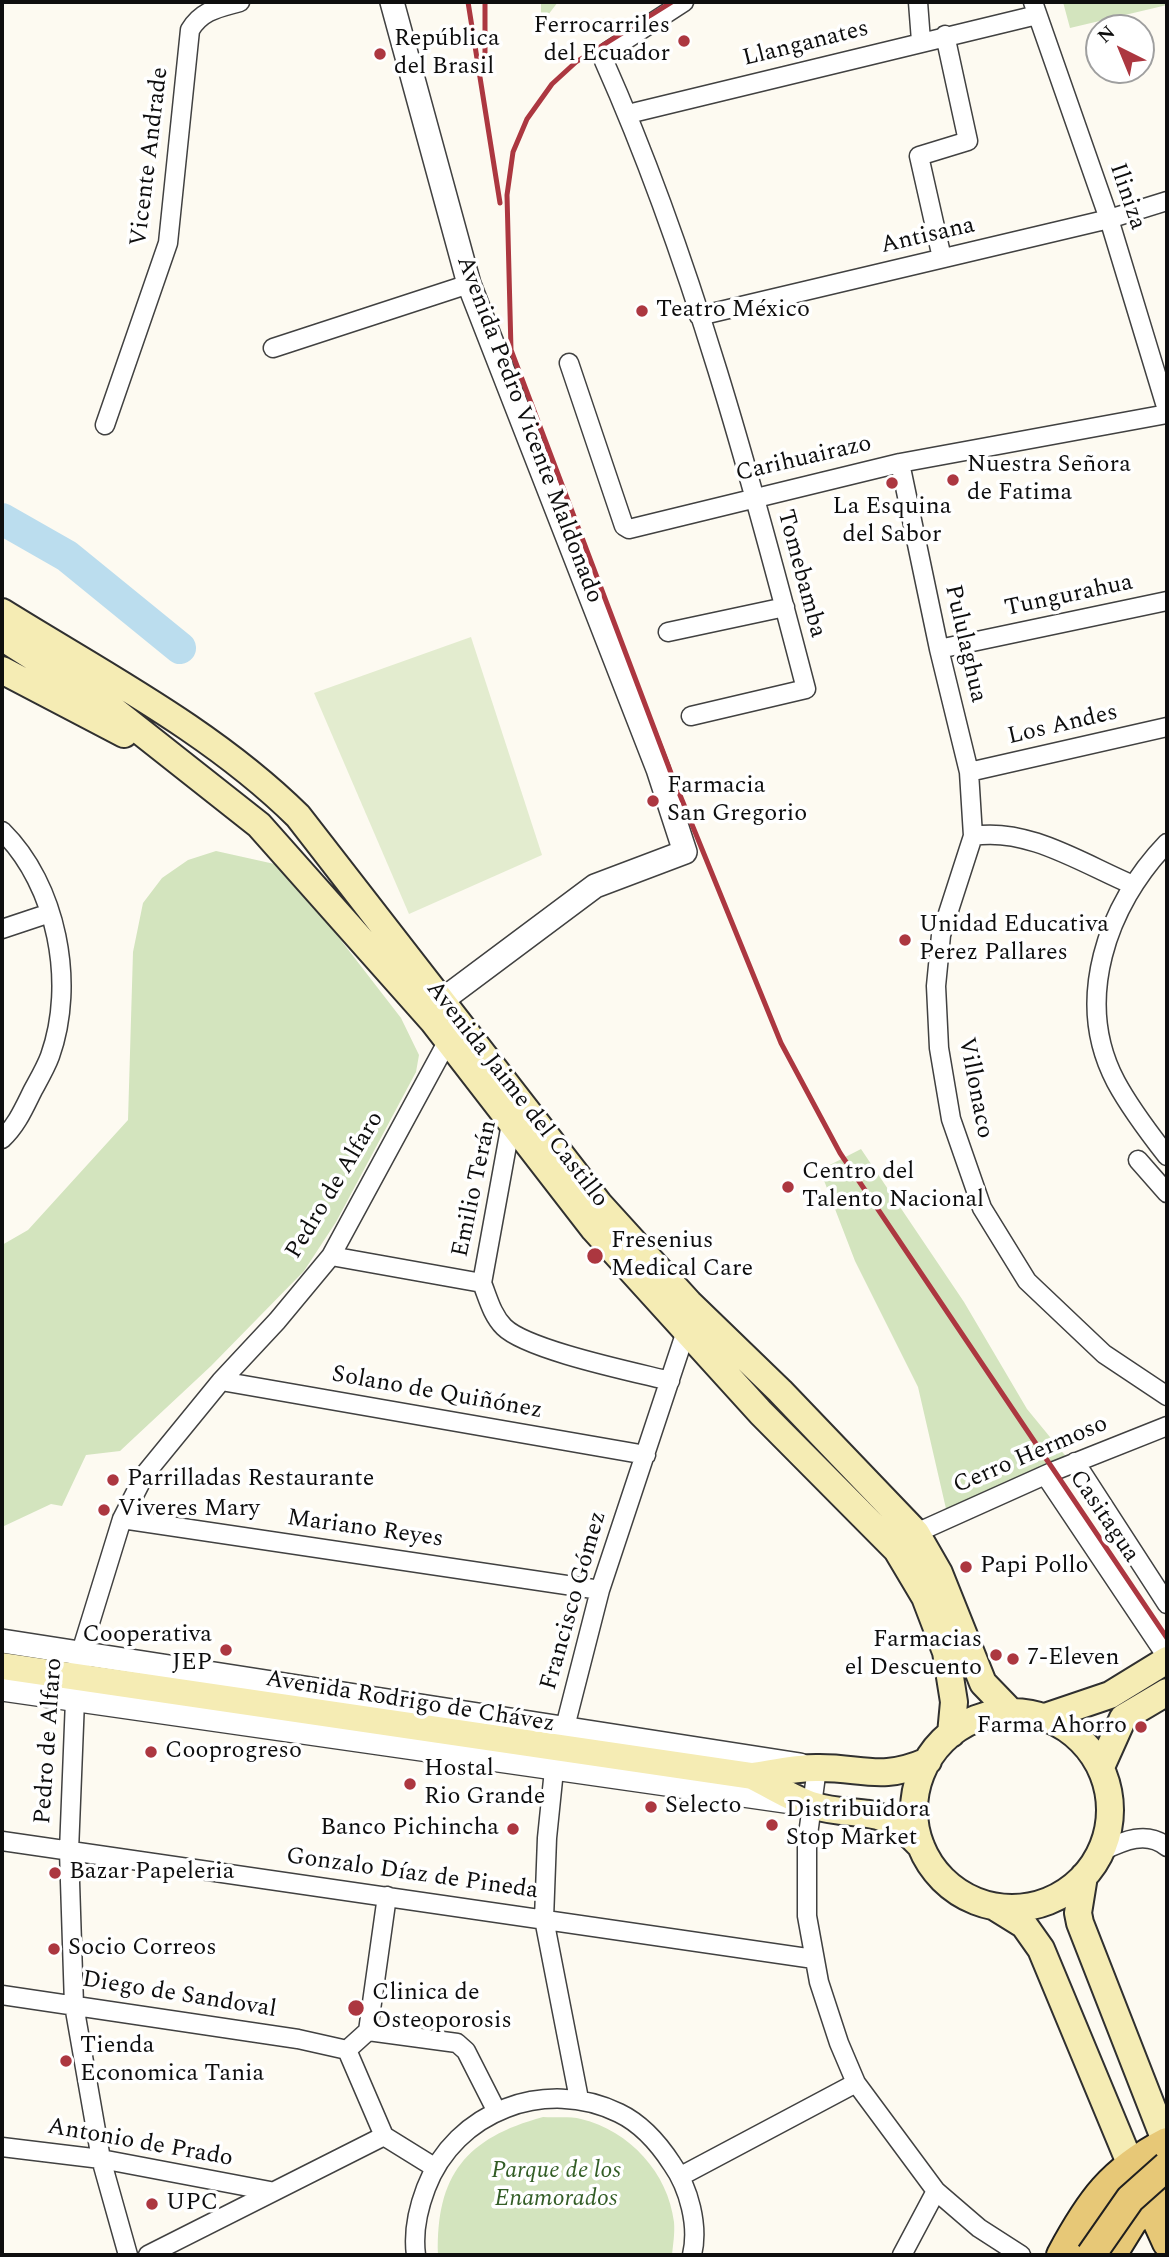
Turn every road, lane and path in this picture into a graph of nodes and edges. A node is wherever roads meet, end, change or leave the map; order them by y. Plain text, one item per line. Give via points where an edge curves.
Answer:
1 (240, 2) edge
2 (392, 2) edge
3 (684, 2) edge
4 (918, 2) edge
5 (1035, 8) edge
6 (945, 36) junction
7 (921, 41) junction
8 (628, 114) junction
9 (1167, 201) edge
10 (1109, 219) junction
11 (942, 258) junction
12 (469, 284) junction
13 (699, 316) junction
14 (273, 348) dead end
15 (569, 363) dead end
16 (1167, 412) edge
17 (106, 425) dead end
18 (900, 463) junction
19 (753, 497) junction
20 (1167, 601) edge
21 (785, 607) junction
22 (2, 612) edge
23 (668, 632) dead end
24 (2, 637) edge
25 (939, 649) junction
26 (2, 670) edge
27 (691, 716) dead end
28 (1167, 727) edge
29 (169, 757) junction
30 (970, 772) junction
31 (2, 831) edge
32 (973, 836) junction
33 (1167, 843) edge
34 (1133, 885) junction
35 (50, 912) junction
36 (2, 929) edge
37 (434, 1006) junction
38 (453, 1031) junction
39 (517, 1114) junction
40 (6, 1128) edge
41 (1167, 1156) edge
42 (1138, 1160) dead end
43 (1167, 1193) edge
44 (331, 1256) junction
45 (482, 1283) junction
46 (690, 1318) junction
47 (221, 1381) junction
48 (670, 1381) junction
49 (1167, 1396) edge
50 (1167, 1426) edge
51 (646, 1455) junction
52 (1075, 1462) junction
53 (1045, 1475) junction
54 (122, 1519) junction
55 (916, 1533) junction
56 (600, 1590) junction
57 (1167, 1604) edge
58 (2, 1641) edge
59 (1167, 1658) edge
60 (2, 1666) edge
61 (78, 1676) junction
62 (2, 1689) edge
63 (1167, 1692) edge
64 (1011, 1712) junction
65 (1045, 1717) junction
66 (951, 1734) junction
67 (559, 1748) junction
68 (928, 1761) junction
69 (1101, 1767) junction
70 (817, 1768) junction
71 (752, 1776) junction
72 (812, 1805) junction
73 (2, 1841) edge
74 (921, 1846) junction
75 (1167, 1847) edge
76 (69, 1851) junction
77 (1101, 1851) junction
78 (1084, 1876) junction
79 (387, 1896) junction
80 (993, 1906) junction
81 (544, 1919) junction
82 (814, 1959) junction
83 (2, 1995) edge
84 (75, 2005) junction
85 (368, 2031) junction
86 (347, 2050) junction
87 (856, 2084) junction
88 (579, 2099) junction
89 (496, 2110) junction
90 (384, 2136) junction
91 (2, 2147) edge
92 (1167, 2149) edge
93 (101, 2159) junction
94 (1130, 2162) junction
95 (434, 2167) junction
96 (681, 2176) junction
97 (271, 2191) junction
98 (936, 2191) junction
99 (1159, 2197) edge
100 (1167, 2243) edge
101 (128, 2255) edge
102 (148, 2255) edge
103 (416, 2255) edge
104 (692, 2255) edge
105 (902, 2255) edge
106 (1021, 2255) edge
107 (1061, 2255) edge
108 (1091, 2255) edge
109 (1112, 2255) edge

1 - 17 street, Vicente Andrade via 207,12 190,30 168,243
2 - 12 street, Avenida Pedro Vicente Maldonado
3 - 8 street, Tomebamba via 604,57
4 - 7 street
5 - 6 street, Llanganates
5 - 10 street, Iliniza
6 - 7 street, Llanganates
6 - 11 street via 968,141 919,156
7 - 8 street, Llanganates
8 - 13 street, Tomebamba
9 - 10 street, Antisana
10 - 11 street, Antisana
10 - 16 street, Iliniza
11 - 13 street, Antisana
12 - 14 street
12 - 37 street, Avenida Pedro Vicente Maldonado via 658,769 685,852 595,887
13 - 19 street, Tomebamba
15 - 19 street, Carihuairazo via 626,528
16 - 18 street, Carihuairazo
18 - 19 street, Carihuairazo
18 - 25 street, Pululaghua
19 - 21 street, Tomebamba
20 - 25 street, Tungurahua
21 - 23 street
21 - 27 street, Tomebamba via 806,689
22 - 37 main road, Avenida Jaime del Castillo via 197,734 277,795 319,841
24 - 29 main road, Avenida Jaime del Castillo via 102,701
25 - 30 street, Pululaghua
26 - 29 main road
28 - 30 street, Los Andes
29 - 37 main road, Avenida Jaime del Castillo via 259,825
30 - 32 street, Pululaghua
31 - 35 street via 33,870
32 - 34 street via 1016,835
32 - 49 street, Villonaco via 941,935 936,986 939,1048 964,1163 982,1208 1027,1281 1104,1354
33 - 34 street
34 - 41 street via 1111,925 1099,970 1097,1013 1103,1051 1115,1081
35 - 36 street
35 - 40 street via 61,997 50,1055
37 - 38 main road, Avenida Jaime del Castillo
38 - 39 main road, Avenida Jaime del Castillo
38 - 44 street, Pedro de Alfaro
39 - 45 street, Emilio Terán
39 - 46 main road, Avenida Jaime del Castillo via 599,1204
42 - 43 street
44 - 45 street
44 - 47 street, Pedro de Alfaro
45 - 48 street via 497,1319 513,1334
46 - 48 street, Francisco Gómez
46 - 55 main road, Avenida Jaime del Castillo via 779,1391
46 - 66 main road, Avenida Jaime del Castillo via 761,1413 897,1550 925,1597 946,1652 954,1702
47 - 51 street, Solano de Quiñónez
47 - 54 street, Pedro de Alfaro via 158,1455
48 - 51 street, Francisco Gómez
50 - 52 street, Cerro Hermoso
51 - 56 street, Francisco Gómez
52 - 53 street, Cerro Hermoso
52 - 57 street, Casitagua
53 - 55 street, Cerro Hermoso
53 - 59 street, Casitagua
54 - 56 street, Mariano Reyes
54 - 61 street, Pedro de Alfaro
55 - 64 main road, Avenida Jaime del Castillo via 939,1573 983,1683
56 - 67 street, Francisco Gómez
58 - 61 street, Avenida Rodrigo de Chávez
59 - 65 main road via 1110,1695
60 - 61 main road, Avenida Rodrigo de Chávez
61 - 62 street, Avenida Rodrigo de Chávez
61 - 67 main road, Avenida Rodrigo de Chávez
61 - 76 street, Pedro de Alfaro
63 - 69 main road via 1124,1718
64 - 65 main road
64 - 66 main road via 979,1718
65 - 69 main road via 1068,1728
66 - 68 main road
67 - 70 street, Avenida Rodrigo de Chávez
67 - 71 main road, Avenida Rodrigo de Chávez
67 - 72 street, Avenida Rodrigo de Chávez
67 - 81 street, Francisco Gómez via 547,1838
68 - 70 main road, Avenida Rodrigo de Chávez via 883,1774
68 - 74 main road via 914,1803
69 - 77 main road via 1110,1816
70 - 71 main road, Avenida Rodrigo de Chávez
70 - 72 street
71 - 72 main road, Avenida Rodrigo de Chávez
72 - 74 main road, Avenida Rodrigo de Chávez via 883,1817
72 - 82 street via 805,1881
73 - 76 street, Gonzalo Díaz de Pineda
74 - 80 main road via 949,1885 970,1899
75 - 77 street via 1145,1838
76 - 79 street, Gonzalo Díaz de Pineda
76 - 84 street, Pedro de Alfaro
77 - 78 main road
78 - 80 main road via 1052,1899 1033,1906
78 - 92 main road via 1080,1923
79 - 81 street, Gonzalo Díaz de Pineda
79 - 85 street
80 - 94 main road via 1024,1925 1041,1949
81 - 82 street, Gonzalo Díaz de Pineda
81 - 88 street, Francisco Gómez
82 - 87 street
83 - 84 street, Diego de Sandoval
84 - 86 street, Diego de Sandoval
84 - 93 street, Pedro de Alfaro
85 - 86 street
85 - 89 street via 457,2043 466,2051
86 - 90 street
87 - 96 street
87 - 98 street
88 - 89 street via 536,2098
88 - 96 street via 621,2113 656,2140
89 - 95 street via 461,2134
90 - 95 street
90 - 97 street
91 - 93 street, Antonio de Prado
92 - 94 main road
92 - 108 main road, bridge
93 - 97 street, Antonio de Prado
93 - 101 street, Pedro de Alfaro
94 - 99 main road
94 - 107 main road via 1085,2210
95 - 103 street via 418,2208
96 - 104 street via 692,2212
97 - 102 street
98 - 105 street
98 - 106 street via 979,2228
99 - 100 main road
99 - 109 main road via 1133,2221

